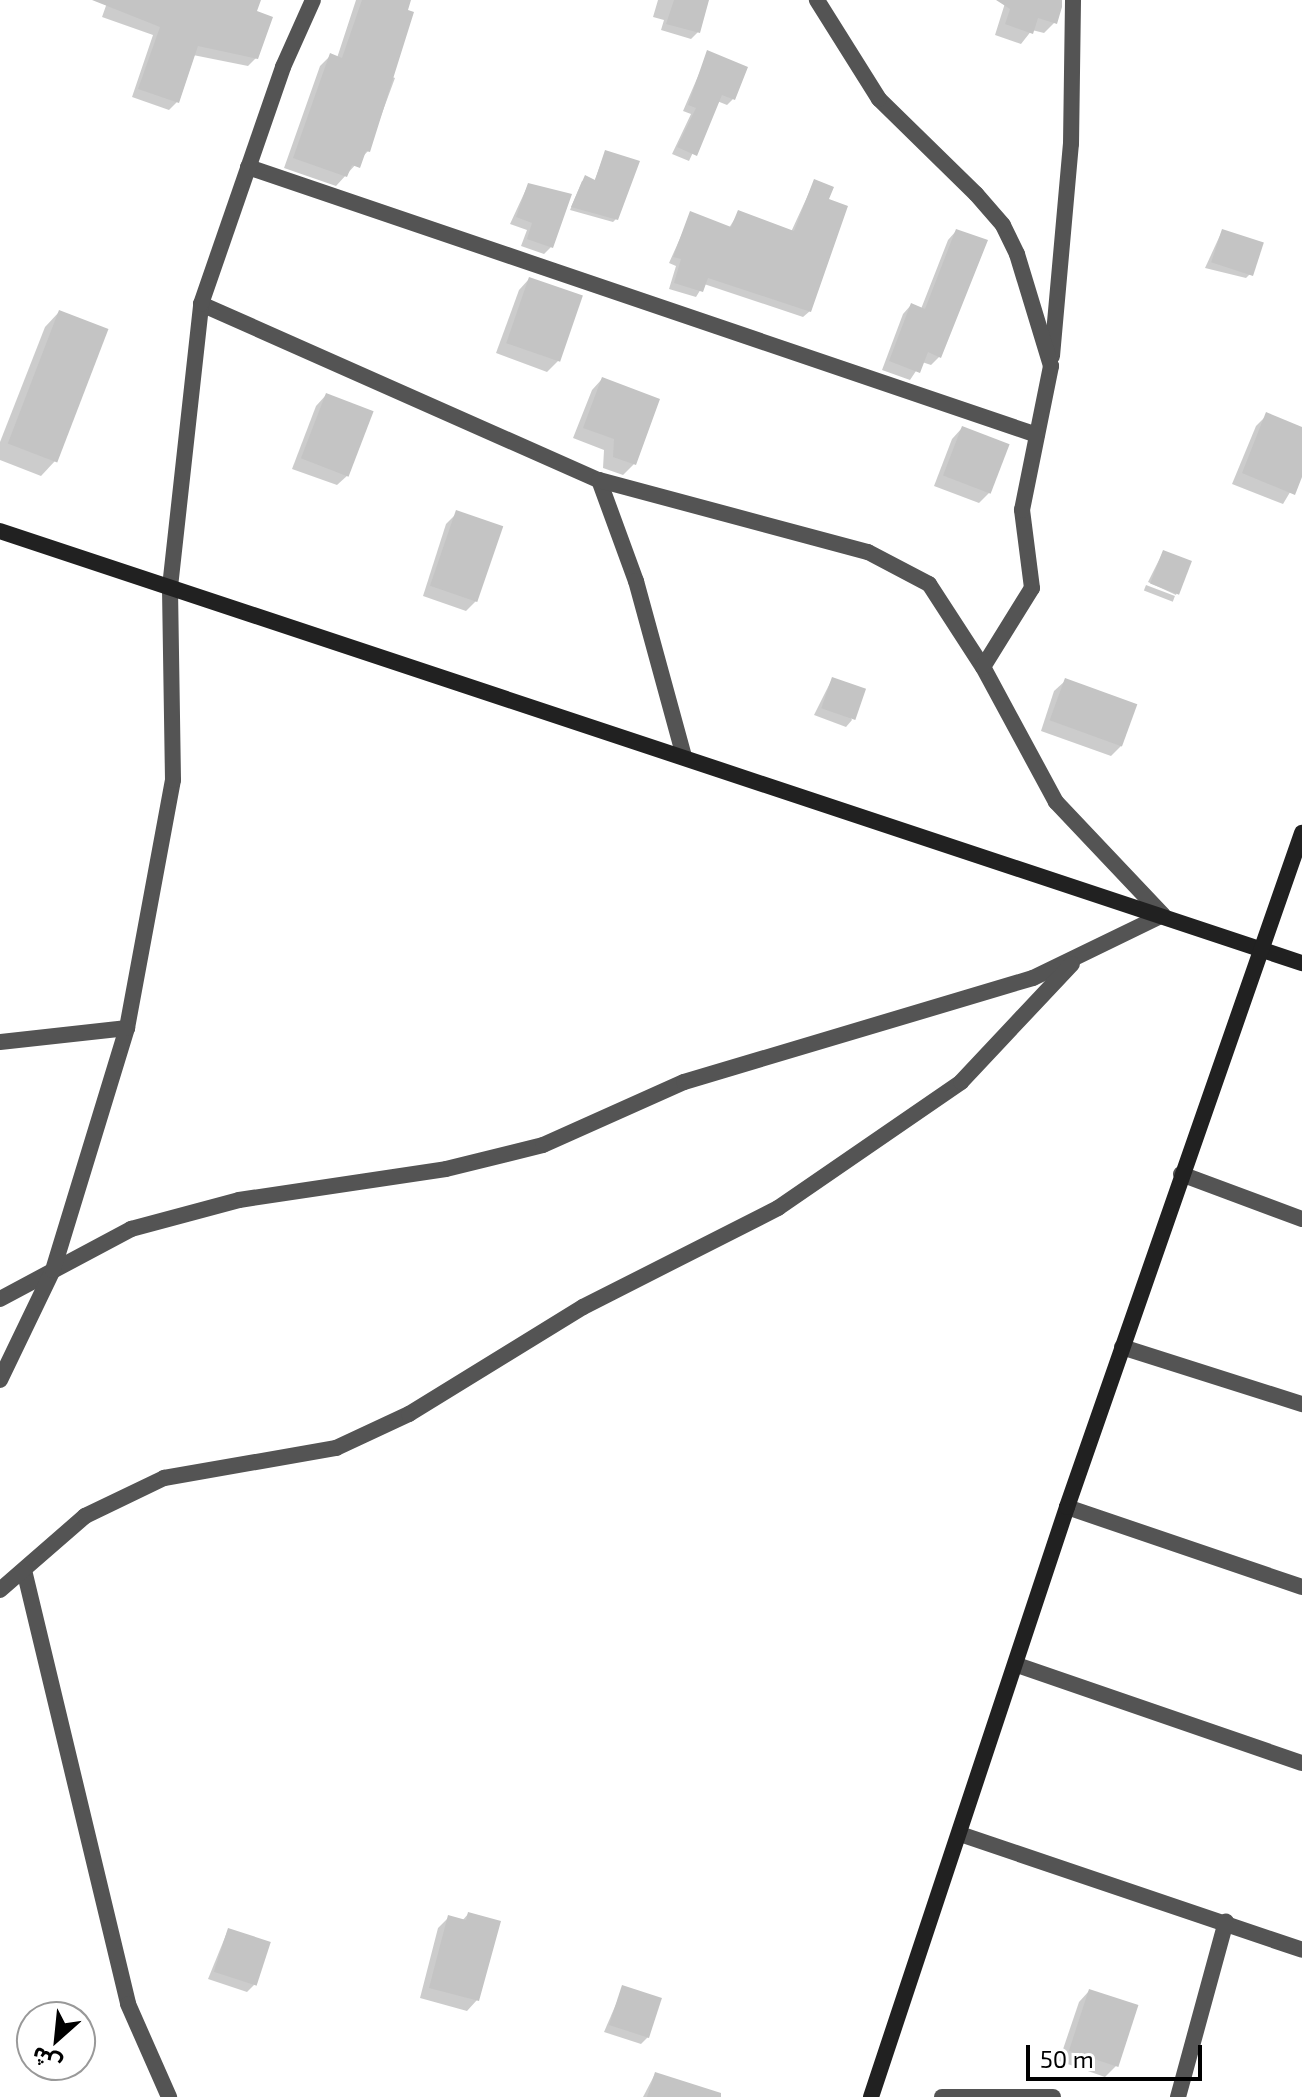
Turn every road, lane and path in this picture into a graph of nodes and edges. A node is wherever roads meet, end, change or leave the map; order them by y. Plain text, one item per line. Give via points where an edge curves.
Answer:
1 (313, 0) edge
2 (817, 0) edge
3 (1073, 0) edge
4 (248, 167) junction
5 (201, 304) junction
6 (1051, 366) junction
7 (1037, 435) junction
8 (599, 480) junction
9 (0, 531) edge
10 (170, 587) junction
11 (983, 667) junction
12 (684, 757) junction
13 (1302, 833) edge
14 (1163, 915) junction
15 (1260, 949) junction
16 (1080, 956) junction
17 (1302, 963) edge
18 (127, 1028) junction
19 (0, 1042) edge
20 (1181, 1174) junction
21 (1302, 1219) edge
22 (53, 1270) junction
23 (0, 1299) edge
24 (1122, 1347) junction
25 (0, 1380) edge
26 (1302, 1404) edge
27 (1067, 1507) junction
28 (24, 1570) junction
29 (1302, 1587) edge
30 (0, 1590) edge
31 (1017, 1665) junction
32 (1302, 1763) edge
33 (960, 1834) junction
34 (1226, 1921) junction
35 (1302, 1950) edge
36 (169, 2097) edge
37 (871, 2097) edge
38 (942, 2097) edge
39 (1053, 2097) edge
40 (1178, 2097) edge

1 - 4 street
2 - 6 street via 879,99 1003,225
3 - 6 street via 1071,144
4 - 5 street
4 - 7 street
5 - 8 street
5 - 10 street
6 - 7 street
7 - 11 street via 1022,510 1032,588
8 - 11 street via 868,552 929,584
8 - 12 street via 636,581
9 - 10 street
10 - 12 street
10 - 18 street via 173,780
11 - 14 street via 1056,802
12 - 14 street
13 - 15 street
14 - 15 street
14 - 16 street
15 - 17 street
15 - 20 street
16 - 22 street via 1033,978 684,1082 543,1145 446,1169 239,1200 131,1229
16 - 28 street via 961,1082 778,1208 583,1307 409,1414 336,1448 164,1478 85,1516
18 - 19 street
18 - 22 street
20 - 21 street
20 - 24 street
22 - 23 street
22 - 25 street
24 - 26 street
24 - 27 street
27 - 29 street
27 - 31 street
28 - 30 street
28 - 36 street via 128,2004
31 - 32 street
31 - 33 street
33 - 34 street
33 - 37 street
34 - 35 street
34 - 40 street
38 - 39 street

